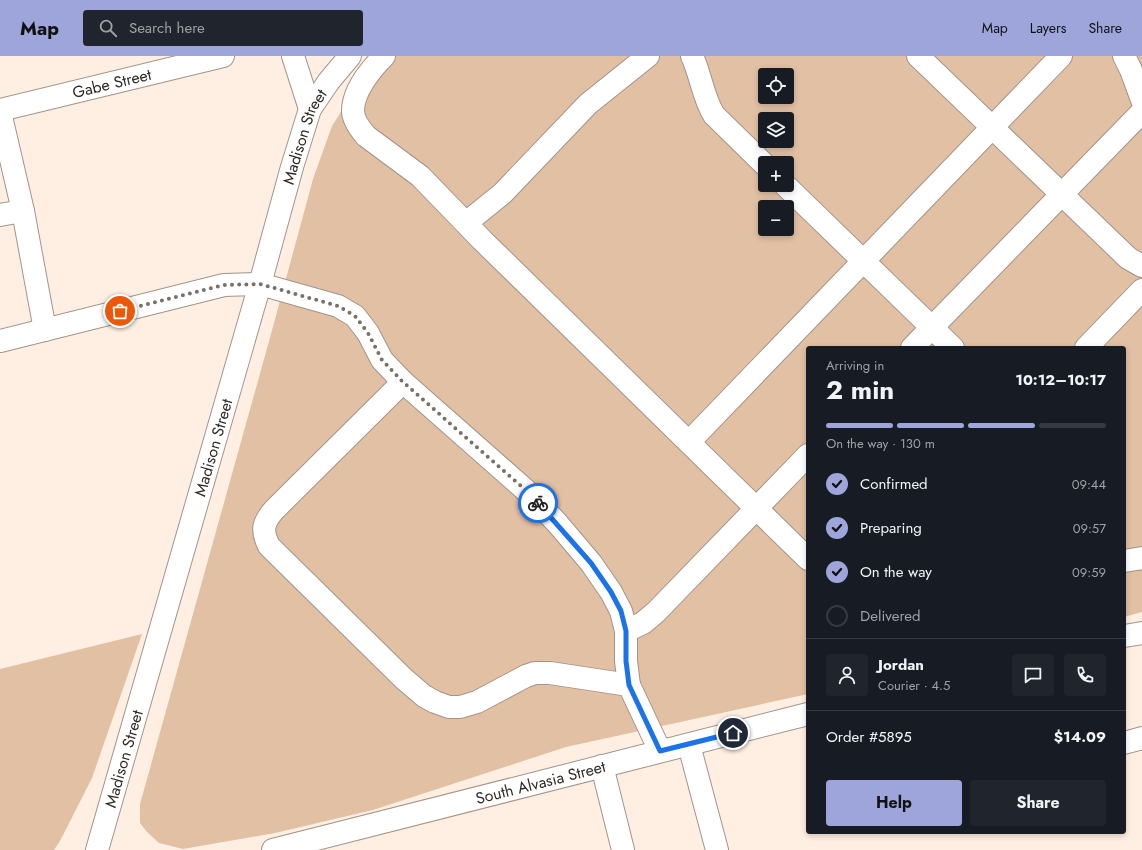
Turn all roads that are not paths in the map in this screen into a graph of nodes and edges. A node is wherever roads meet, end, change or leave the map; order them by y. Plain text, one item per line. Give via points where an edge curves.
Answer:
1 (223, 56) edge
2 (292, 56) edge
3 (350, 56) edge
4 (384, 56) edge
5 (648, 56) edge
6 (692, 56) edge
7 (918, 56) edge
8 (1061, 56) edge
9 (1124, 56) edge
10 (1142, 100) edge
11 (310, 109) junction
12 (0, 111) edge
13 (1142, 112) edge
14 (993, 127) junction
15 (758, 158) edge
16 (793, 192) edge
17 (1062, 193) junction
18 (23, 211) junction
19 (0, 215) edge
20 (466, 222) junction
21 (864, 260) junction
22 (1142, 266) edge
23 (260, 284) junction
24 (1142, 290) edge
25 (932, 327) junction
26 (45, 330) junction
27 (0, 341) edge
28 (914, 346) edge
29 (951, 346) edge
30 (1088, 346) edge
31 (403, 382) junction
32 (689, 442) junction
33 (806, 457) edge
34 (757, 508) junction
35 (806, 557) edge
36 (1142, 558) edge
37 (1126, 561) edge
38 (626, 631) junction
39 (1142, 633) edge
40 (1126, 636) edge
41 (629, 685) junction
42 (806, 715) edge
43 (1142, 738) edge
44 (1126, 742) edge
45 (689, 744) junction
46 (660, 751) junction
47 (602, 766) junction
48 (281, 849) edge
49 (97, 850) edge
50 (624, 850) edge
51 (717, 850) edge

1 - 12 street, Gabe Street
2 - 11 street
3 - 11 street, Madison Street
4 - 20 street via 363,82 356,98 353,111 359,128 420,176
5 - 20 street via 588,104 503,193
6 - 15 street via 714,115
7 - 14 street
8 - 14 street
9 - 10 street
11 - 23 street, Madison Street
12 - 18 street
13 - 17 street
14 - 17 street
14 - 21 street
16 - 21 street
17 - 22 street via 1128,258
17 - 25 street
18 - 19 street
18 - 26 street
20 - 32 street
21 - 25 street
21 - 32 street
23 - 26 street via 224,285
23 - 31 street via 338,306 355,316 368,333 382,360
23 - 49 street, Madison Street
24 - 30 street
25 - 28 street
25 - 29 street
26 - 27 street
31 - 38 street via 530,494 558,524 591,563 611,592 621,611
31 - 41 street via 267,518 264,526 269,546 403,678 435,702 449,707 460,707 477,702 535,673
32 - 34 street
33 - 34 street
34 - 35 street
34 - 38 street via 656,612 643,623
36 - 37 street
38 - 41 street
39 - 40 street
41 - 46 street
42 - 45 street, South Alvasia Street
43 - 44 street
45 - 46 street, South Alvasia Street
45 - 51 street
46 - 47 street, South Alvasia Street
47 - 48 street, South Alvasia Street
47 - 50 street

